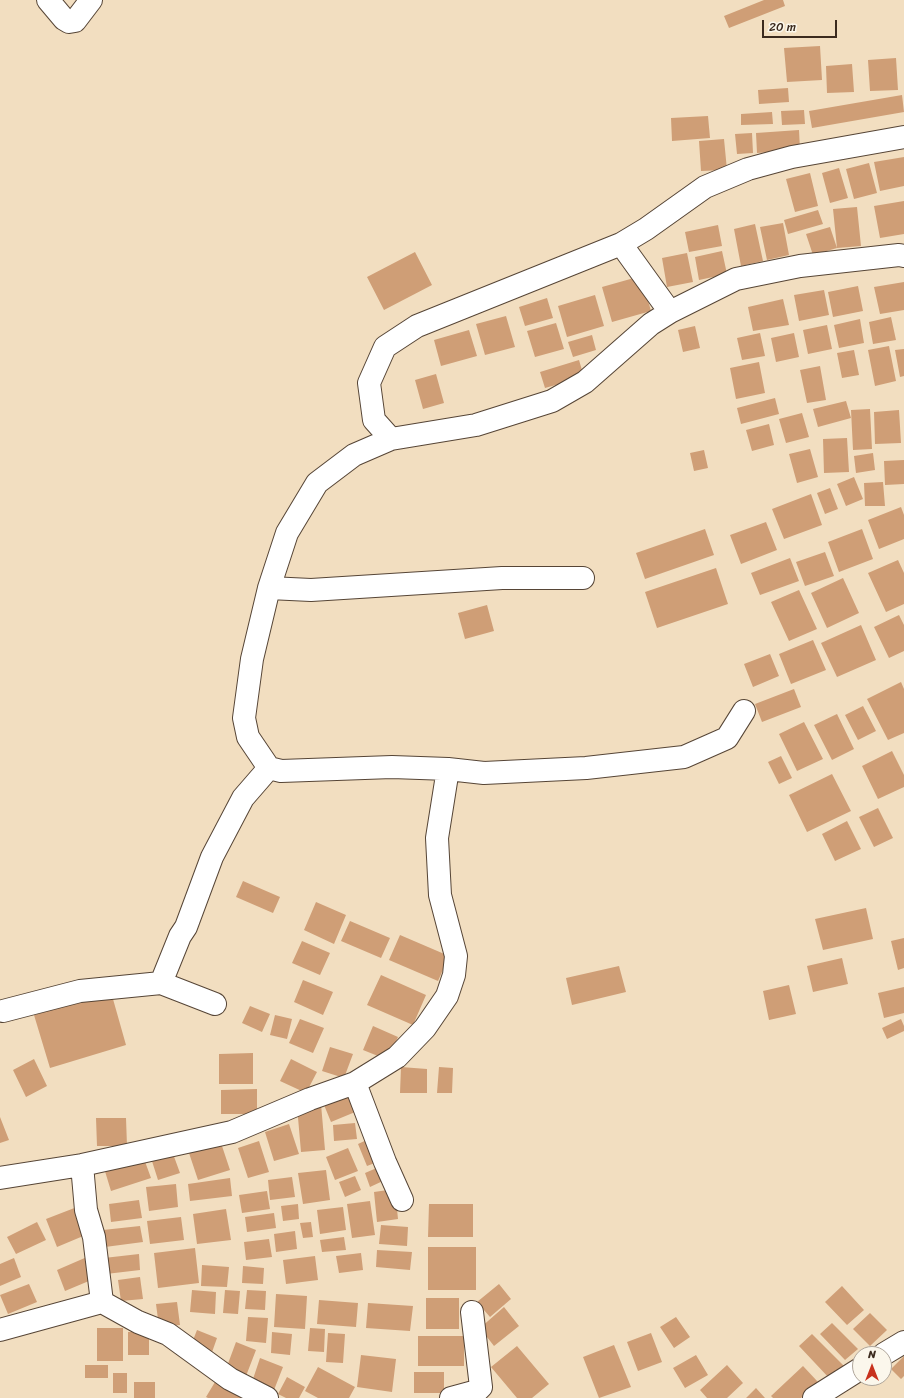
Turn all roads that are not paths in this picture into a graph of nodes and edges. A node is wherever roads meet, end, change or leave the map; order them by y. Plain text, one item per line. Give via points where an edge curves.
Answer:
1 (48, 0) edge
2 (91, 0) edge
3 (904, 137) edge
4 (621, 244) junction
5 (904, 256) edge
6 (670, 312) junction
7 (391, 439) junction
8 (583, 578) dead end
9 (269, 588) junction
10 (744, 710) dead end
11 (269, 768) junction
12 (448, 769) junction
13 (161, 983) junction
14 (215, 1004) dead end
15 (3, 1011) dead end
16 (355, 1083) junction
17 (82, 1165) junction
18 (0, 1178) edge
19 (402, 1200) dead end
20 (102, 1302) junction
21 (472, 1312) dead end
22 (0, 1330) edge
23 (904, 1342) edge
24 (892, 1349) edge
25 (852, 1374) edge
26 (267, 1398) edge
27 (451, 1398) edge
28 (814, 1398) edge

1 - 2 street via 69,22 75,21
3 - 4 street via 792,157 748,169 705,187
4 - 6 street
4 - 7 street via 417,326 385,347 369,383 374,420
5 - 6 street via 800,266 736,279
6 - 7 street via 651,324 586,382 552,401 476,425
7 - 9 street via 354,455 317,483 287,533
8 - 9 street via 502,578 311,590
9 - 11 street via 252,659 244,718 248,737
10 - 12 street via 727,738 684,757 586,768 484,773
11 - 12 street via 281,771 392,767
11 - 13 street via 242,798 212,857 186,928 180,936
12 - 16 street via 437,838 440,895 456,956 454,975 447,996 425,1028 397,1057
13 - 14 street
13 - 15 street via 80,991
16 - 17 street via 232,1132
16 - 19 street
17 - 18 street
17 - 20 street via 86,1210 94,1237
20 - 22 street
20 - 26 street via 138,1322 168,1334 230,1379
21 - 27 street via 481,1386 473,1392
23 - 24 street
25 - 28 street

